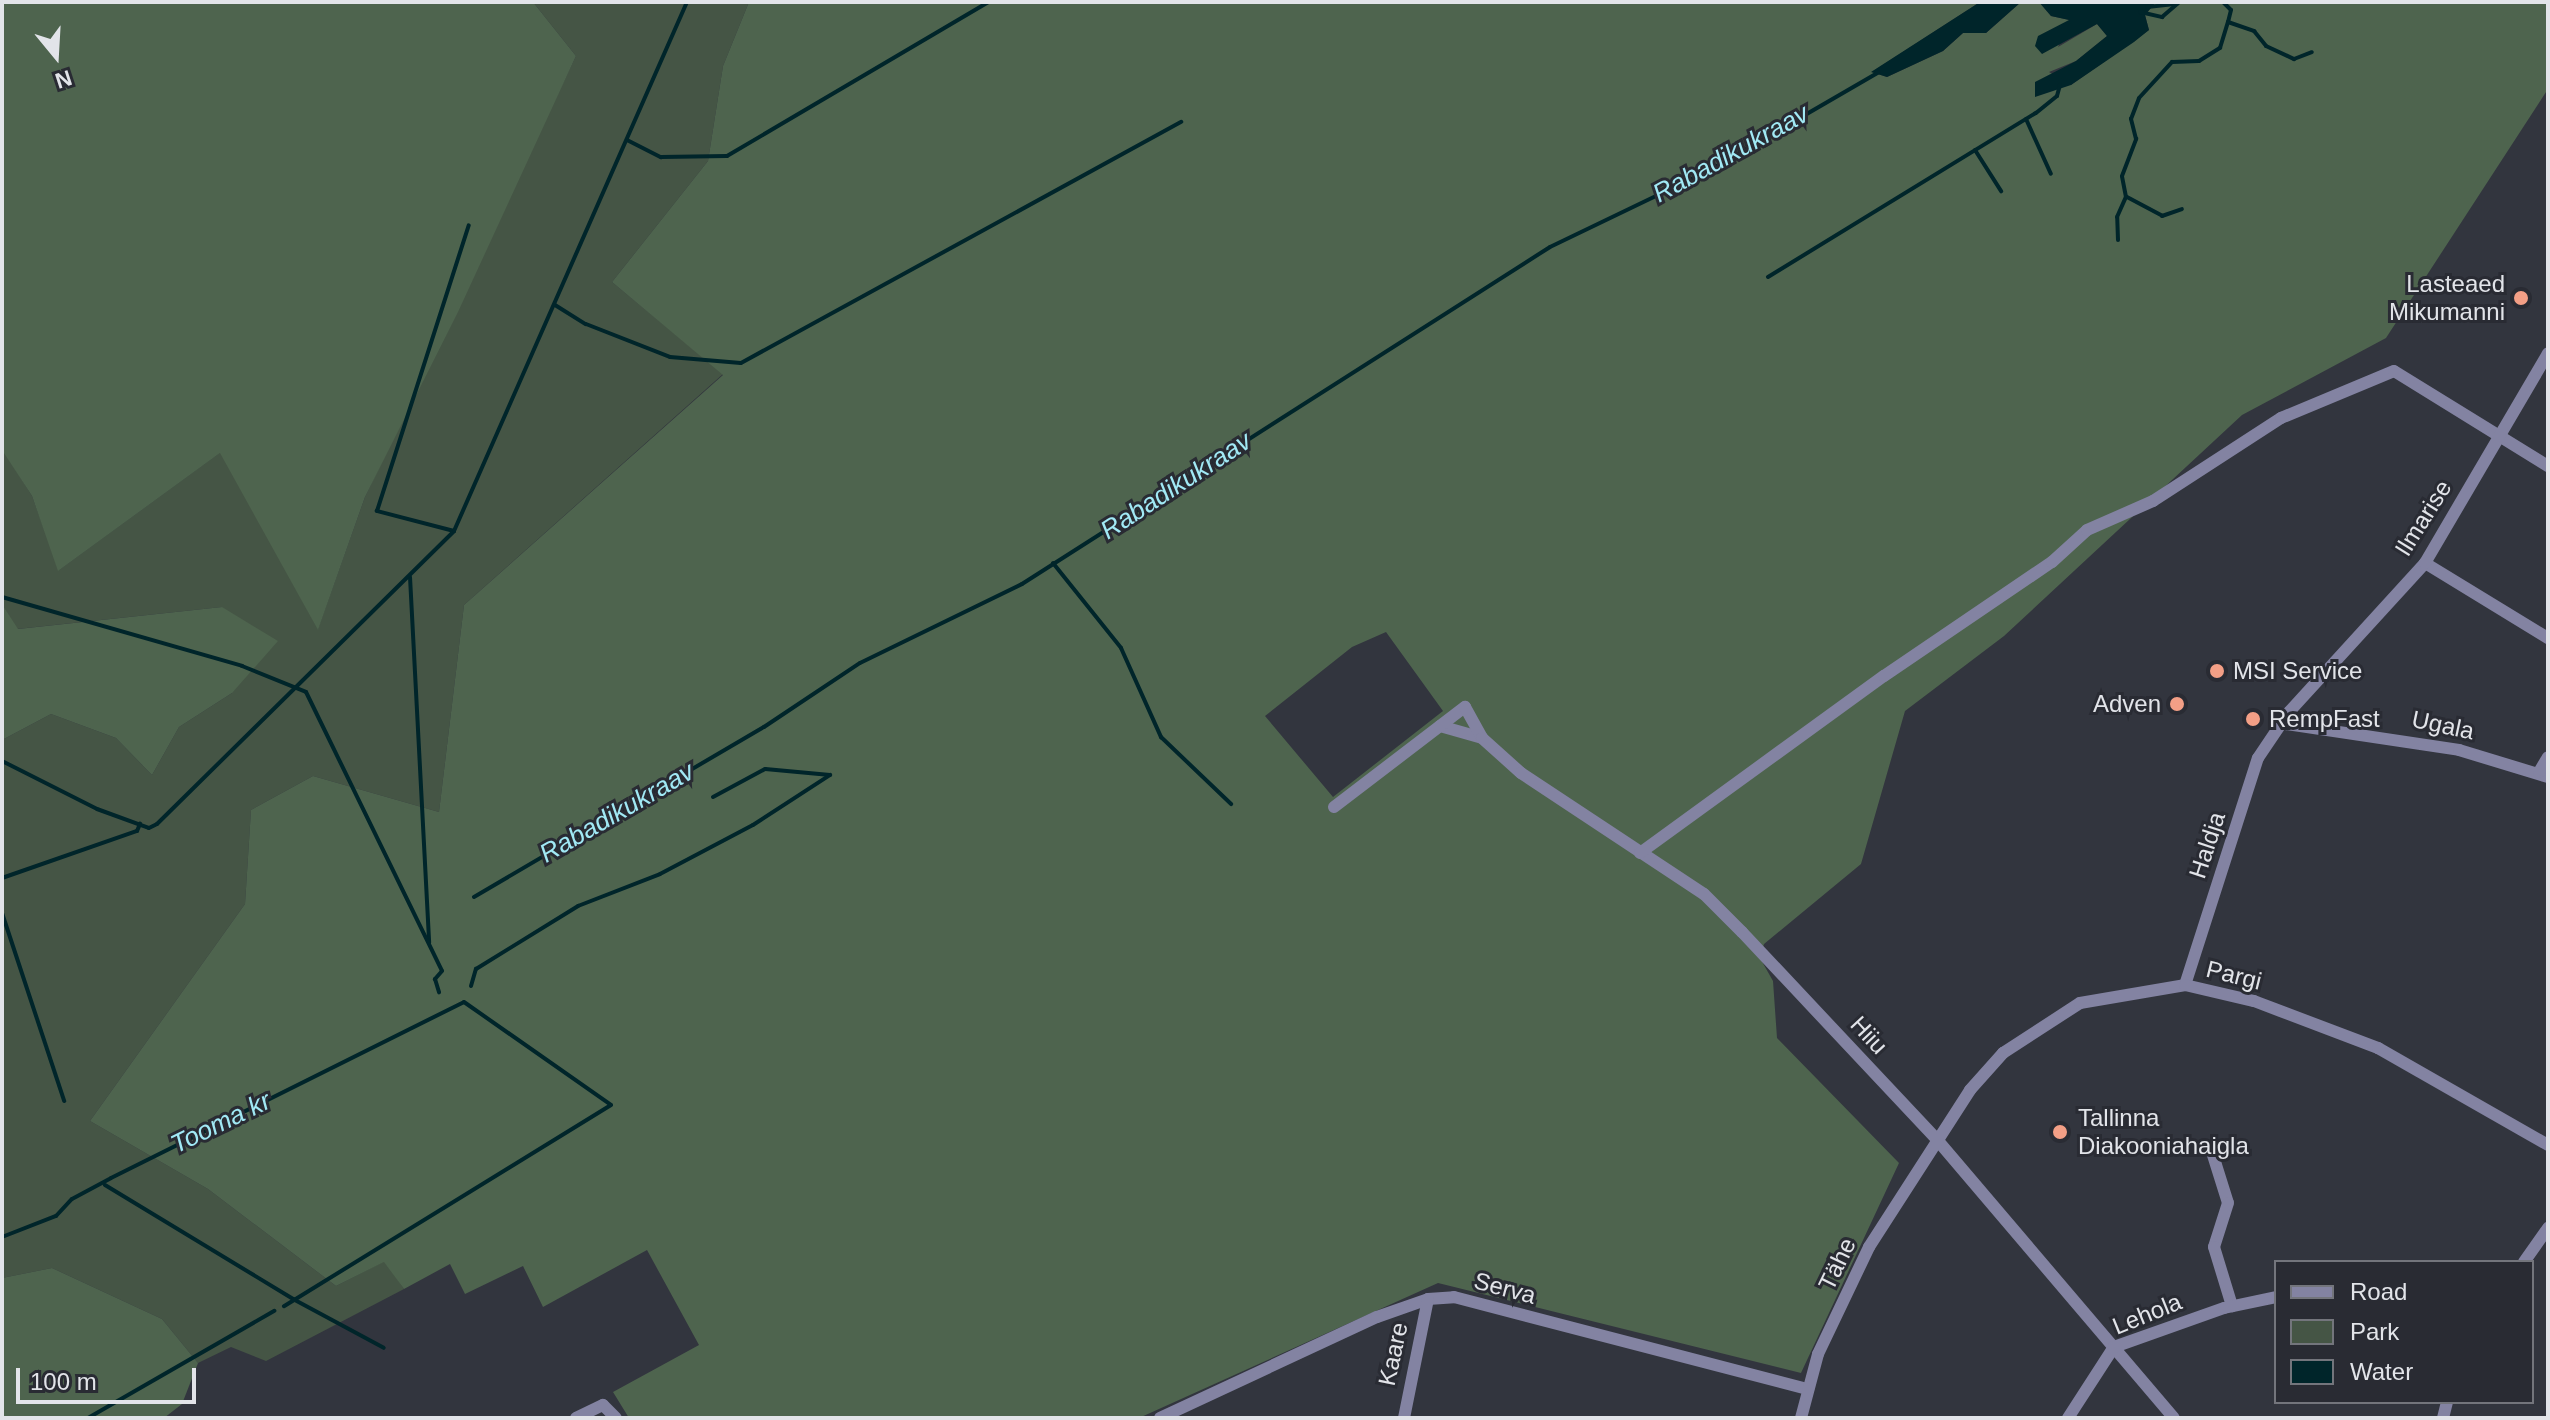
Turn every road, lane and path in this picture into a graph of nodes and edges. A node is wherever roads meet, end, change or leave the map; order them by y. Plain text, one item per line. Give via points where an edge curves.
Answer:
1 (2548, 353) edge
2 (2498, 436) junction
3 (2548, 466) edge
4 (2425, 563) junction
5 (2548, 638) edge
6 (2279, 723) junction
7 (1440, 726) junction
8 (1482, 738) junction
9 (2548, 757) edge
10 (2544, 774) edge
11 (1334, 807) dead end
12 (1640, 853) junction
13 (2185, 985) junction
14 (1939, 1142) junction
15 (2548, 1145) edge
16 (2212, 1152) dead end
17 (2548, 1228) edge
18 (2525, 1260) edge
19 (2274, 1297) edge
20 (1428, 1299) junction
21 (2232, 1306) junction
22 (2114, 1347) junction
23 (1808, 1389) junction
24 (576, 1418) edge
25 (616, 1418) edge
26 (1160, 1418) edge
27 (1404, 1418) edge
28 (1801, 1418) edge
29 (2068, 1418) edge
30 (2174, 1418) edge

1 - 2 street, Ilmarise
2 - 3 street
2 - 4 street, Ilmarise
2 - 12 street via 2394,371 2281,418 2153,501 2087,530 2052,562
4 - 5 street
4 - 6 street, Ilmarise
6 - 10 street, Ugala via 2384,735
6 - 13 street, Haldja via 2258,758
7 - 8 street, Hiiu
7 - 8 street, Hiiu via 1465,707
7 - 11 street, Hiiu
8 - 12 street, Hiiu via 1521,773
9 - 10 street
12 - 14 street, Hiiu via 1704,894
13 - 14 street, Pargi via 2080,1003 2003,1053 1970,1090
13 - 15 street, Pargi via 2328,1025 2450,1085
14 - 22 street, Hiiu
14 - 23 street, Tähe via 1869,1247 1818,1354
16 - 21 street via 2228,1203 2214,1247
17 - 18 street
19 - 21 street, Lehola
20 - 23 street, Serva via 1454,1297
20 - 26 street, Serva via 1377,1317
20 - 27 street, Kaare
21 - 22 street, Lehola
22 - 29 street, Lehola
22 - 30 street, Hiiu
23 - 28 street, Tähe
24 - 25 street via 603,1405

